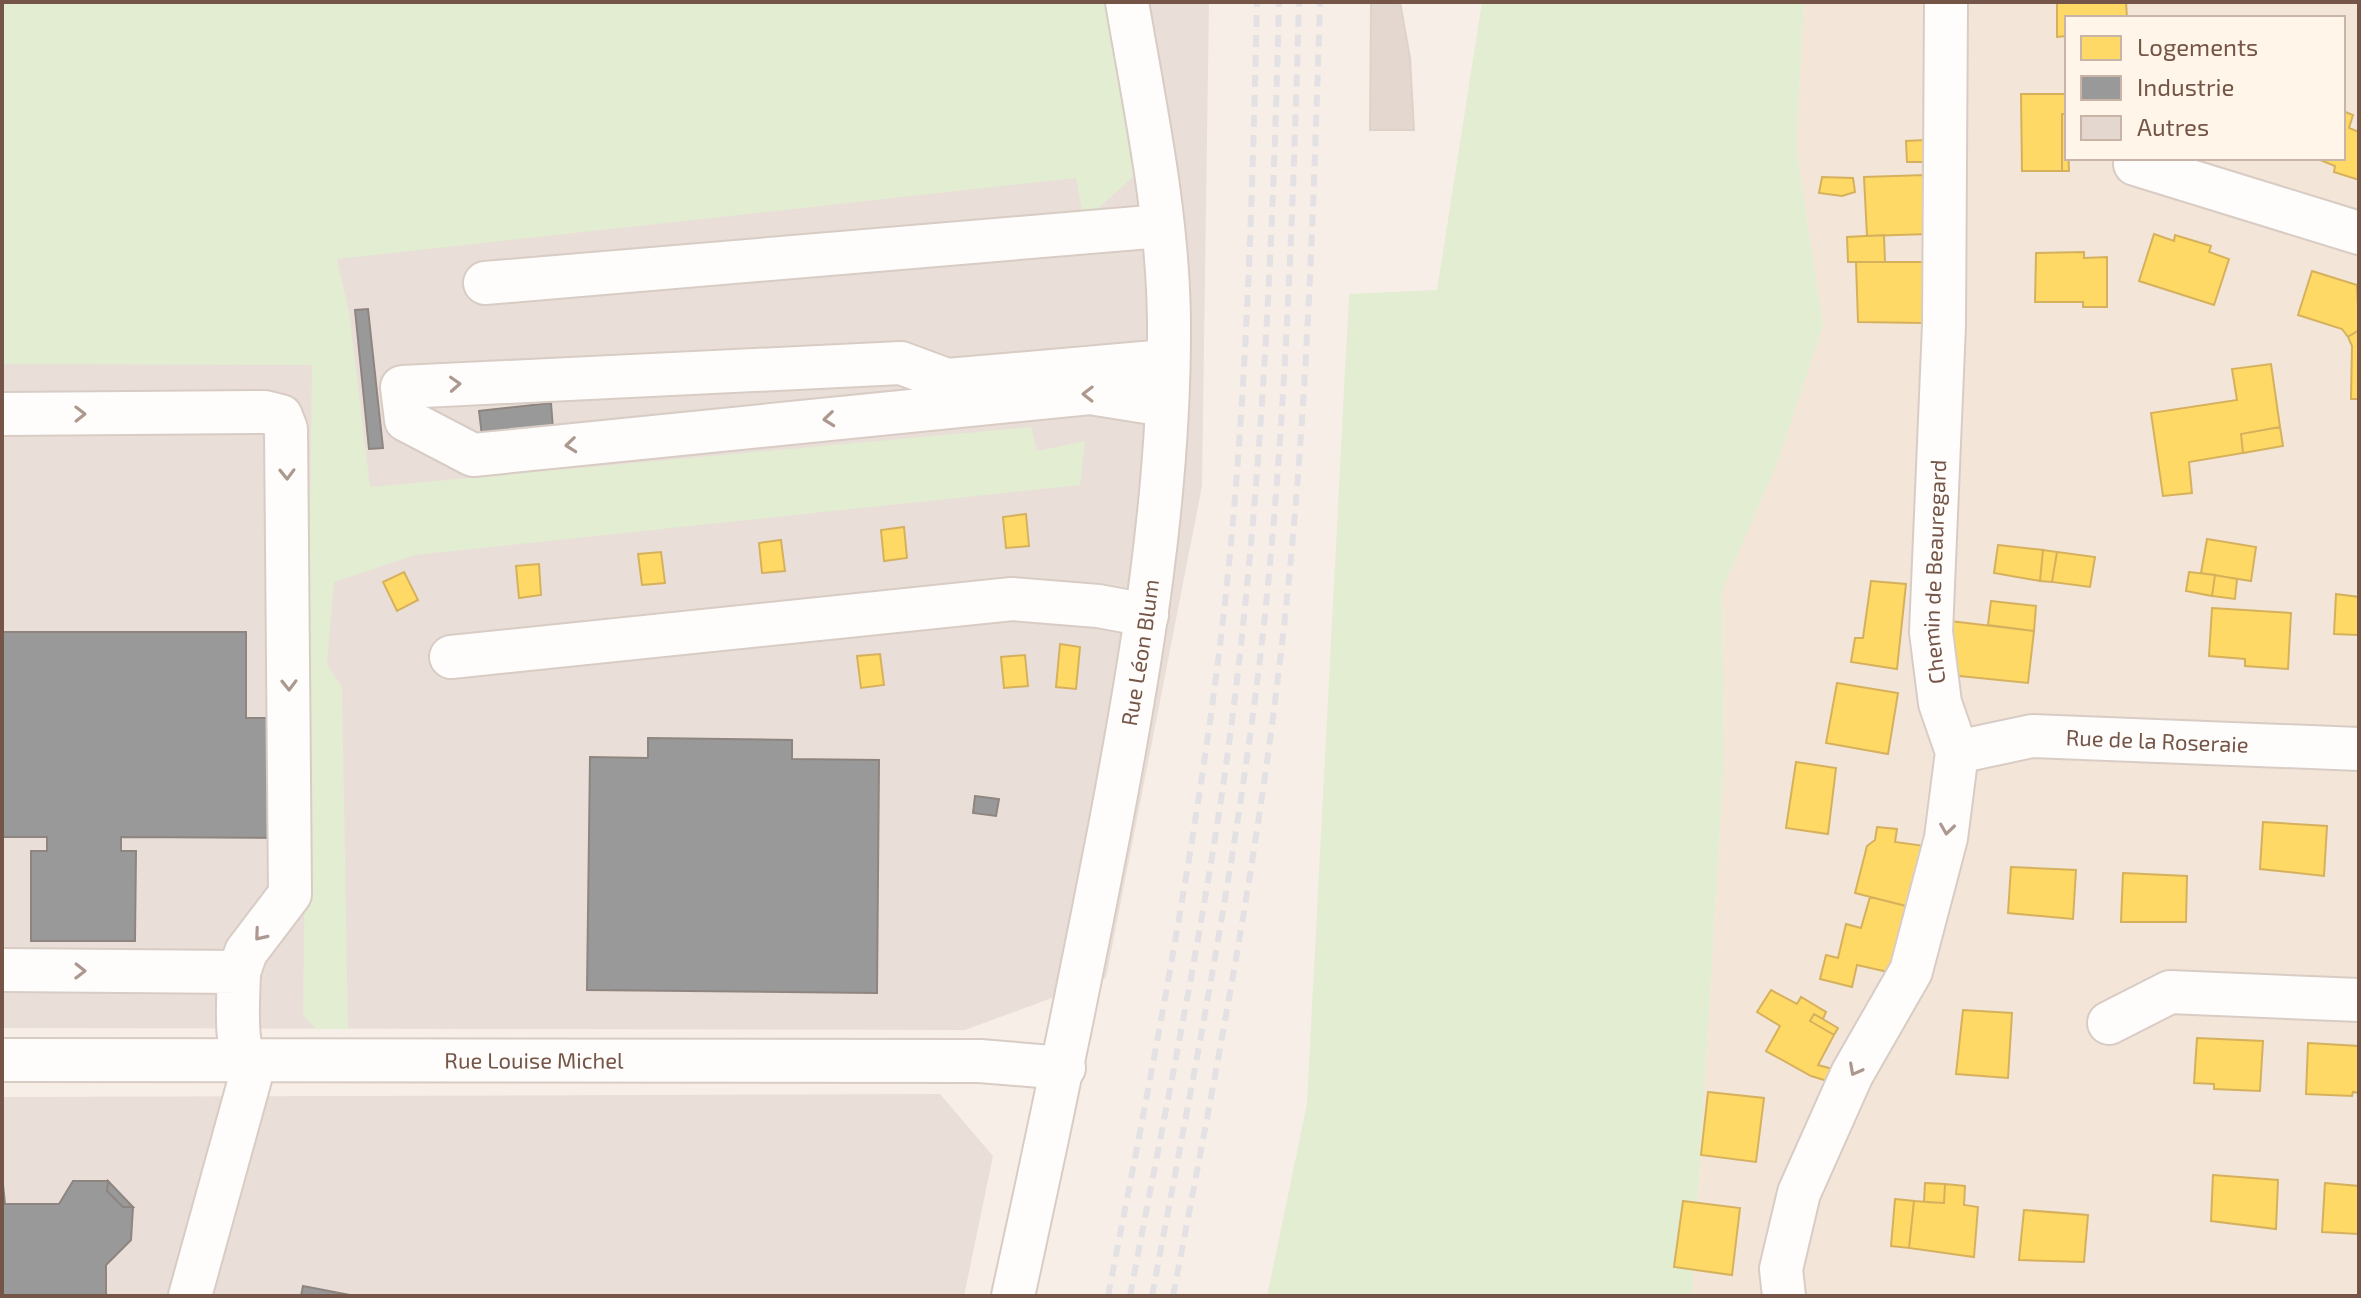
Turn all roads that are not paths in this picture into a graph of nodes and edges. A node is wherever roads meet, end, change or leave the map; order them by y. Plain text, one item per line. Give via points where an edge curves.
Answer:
1 (1127, 2) edge
2 (1946, 2) edge
3 (2135, 164) dead end
4 (1161, 226) junction
5 (2359, 233) edge
6 (485, 283) dead end
7 (1166, 361) junction
8 (1165, 405) junction
9 (2, 414) edge
10 (1147, 615) junction
11 (451, 657) dead end
12 (2359, 749) edge
13 (1957, 752) junction
14 (2, 970) edge
15 (239, 972) junction
16 (2359, 1000) edge
17 (2109, 1023) dead end
18 (2, 1060) edge
19 (241, 1060) junction
20 (1064, 1068) junction
21 (190, 1296) edge
22 (1013, 1296) edge
23 (1784, 1296) edge

1 - 4 street, Rue Léon Blum
2 - 13 street, Chemin de Beauregard via 1944,325 1931,632 1940,703
3 - 5 street
4 - 6 street
4 - 7 street, Rue Léon Blum via 1169,322
7 - 8 street, Rue Léon Blum
8 -> 7 street via 1090,393 473,455 406,420 402,387 901,363 947,380
8 - 10 street, Rue Léon Blum
9 -> 15 street via 281,416 286,429 290,894 246,952
10 - 11 street via 1012,599
10 - 20 street, Rue Léon Blum
12 - 13 street, Rue de la Roseraie via 2032,736
13 -> 23 street, Chemin de Beauregard via 1946,838 1911,971 1852,1074 1799,1193 1781,1269
14 -> 15 street
15 - 19 street
16 - 17 street via 2170,992
18 - 19 street, Rue Louise Michel
19 - 20 street, Rue Louise Michel via 965,1061
19 - 21 street via 250,1079
20 - 22 street, Rue Léon Blum

